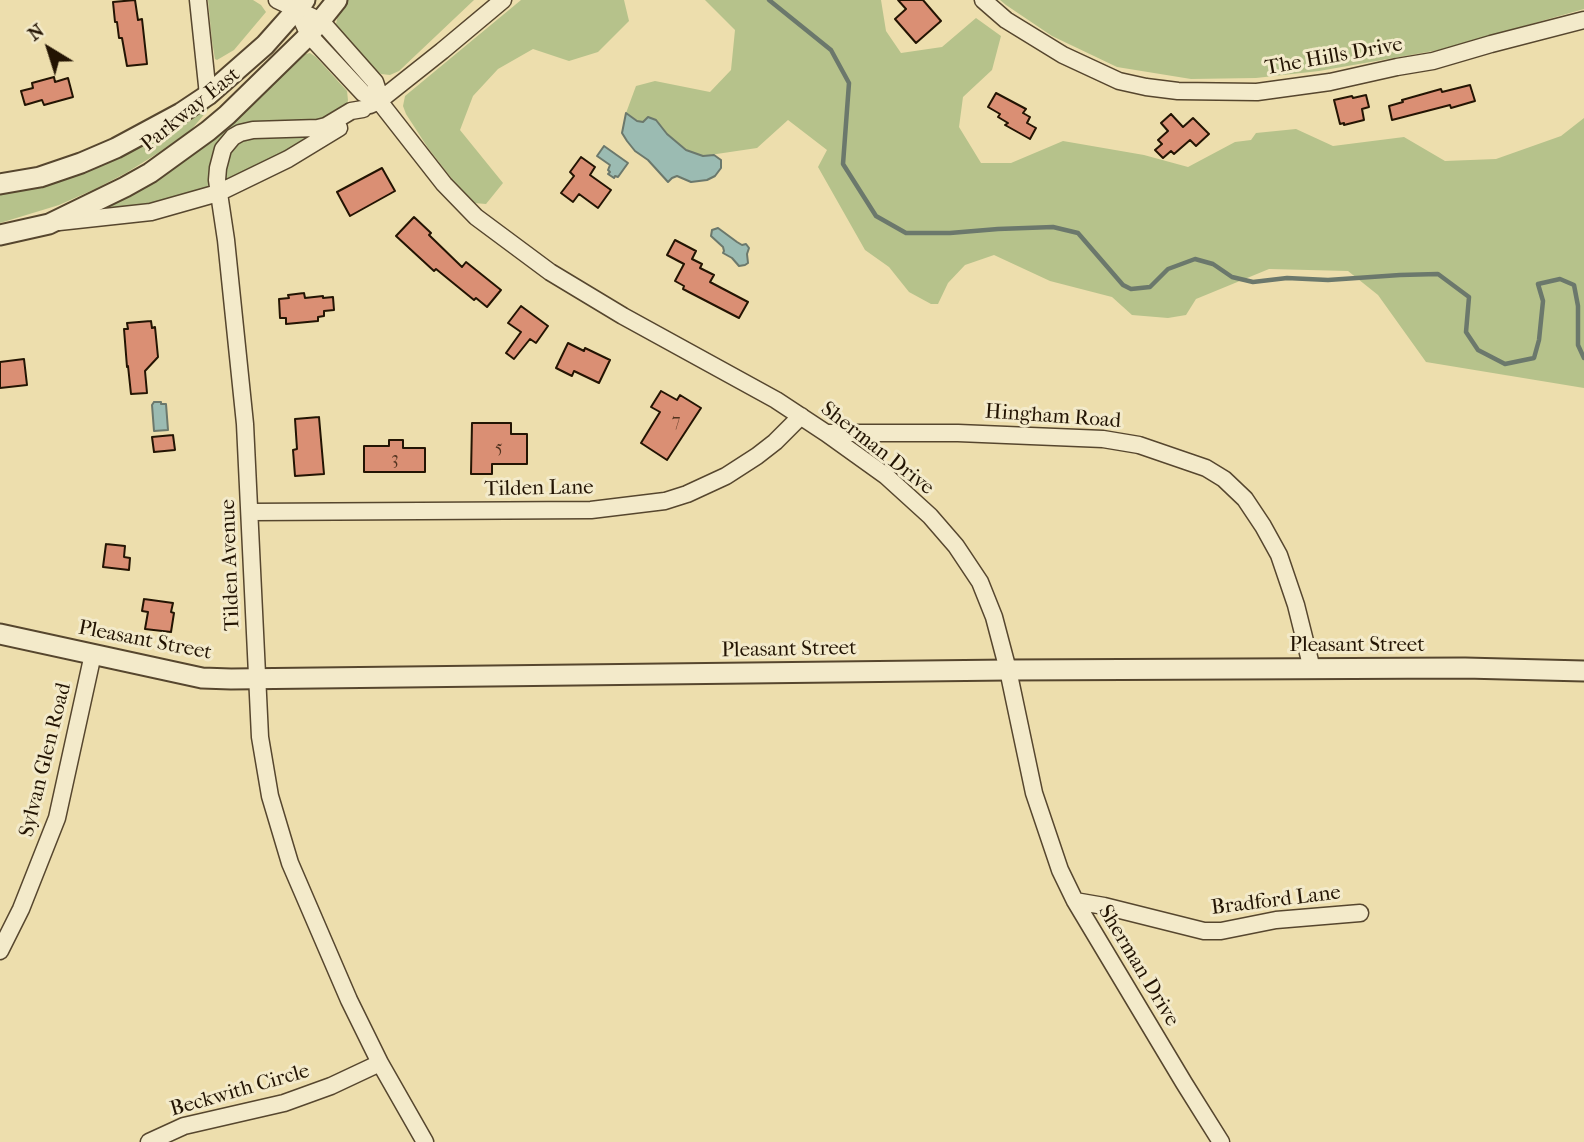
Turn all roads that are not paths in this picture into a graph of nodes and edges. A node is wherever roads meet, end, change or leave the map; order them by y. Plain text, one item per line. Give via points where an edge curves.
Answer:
1 (198, 0) edge
2 (276, 0) edge
3 (337, 0) edge
4 (503, 0) edge
5 (983, 0) edge
6 (301, 5) edge
7 (1584, 20) edge
8 (315, 28) junction
9 (208, 95) junction
10 (379, 101) junction
11 (363, 109) junction
12 (0, 184) edge
13 (218, 194) junction
14 (49, 224) junction
15 (0, 235) edge
16 (801, 416) junction
17 (826, 433) junction
18 (251, 512) junction
19 (0, 634) edge
20 (93, 654) junction
21 (1312, 669) junction
22 (1008, 670) junction
23 (1584, 671) edge
24 (257, 678) junction
25 (1075, 901) junction
26 (1360, 912) dead end
27 (0, 951) edge
28 (380, 1063) junction
29 (149, 1142) edge
30 (425, 1142) edge
31 (1221, 1142) edge

1 - 9 street
2 - 6 street, Sherman Drive
3 - 8 street, Parkway East
4 - 10 street
5 - 7 street, The Hills Drive via 1063,55 1119,81 1178,91 1256,92 1330,82 1433,61
6 - 8 street, Sherman Drive
6 - 9 street, Parkway East via 265,46
8 - 10 street, Sherman Drive via 363,93
8 - 14 street, Parkway East via 208,131 150,173
9 - 12 street, Parkway East via 81,163
10 - 11 street
10 - 16 street, Sherman Drive via 476,217 562,279
11 - 13 street, Parkway East via 357,118 299,152
11 - 13 street, Tilden Avenue via 318,128 247,131 233,137 220,156
13 - 14 street, Parkway East via 151,212
13 - 18 street, Tilden Avenue
14 - 15 street, Parkway East
16 - 17 street, Sherman Drive
16 - 18 street, Tilden Lane via 775,442 726,476 665,501 591,510
17 - 21 street, Hingham Road via 1103,439 1139,444 1206,468 1245,499 1279,555
17 - 22 street, Sherman Drive via 886,476 956,546 981,582
18 - 24 street, Tilden Avenue
19 - 20 street, Pleasant Street
20 - 24 street, Pleasant Street via 202,678
20 - 27 street, Sylvan Glen Road via 57,818
21 - 22 street, Pleasant Street
21 - 23 street, Pleasant Street
22 - 24 street, Pleasant Street
22 - 25 street, Sherman Drive via 1034,793
24 - 28 street, Tilden Avenue via 270,796 290,863
25 - 26 street, Bradford Lane via 1221,931
25 - 31 street, Sherman Drive
28 - 29 street, Beckwith Circle via 284,1103 184,1126
28 - 30 street, Tilden Avenue

